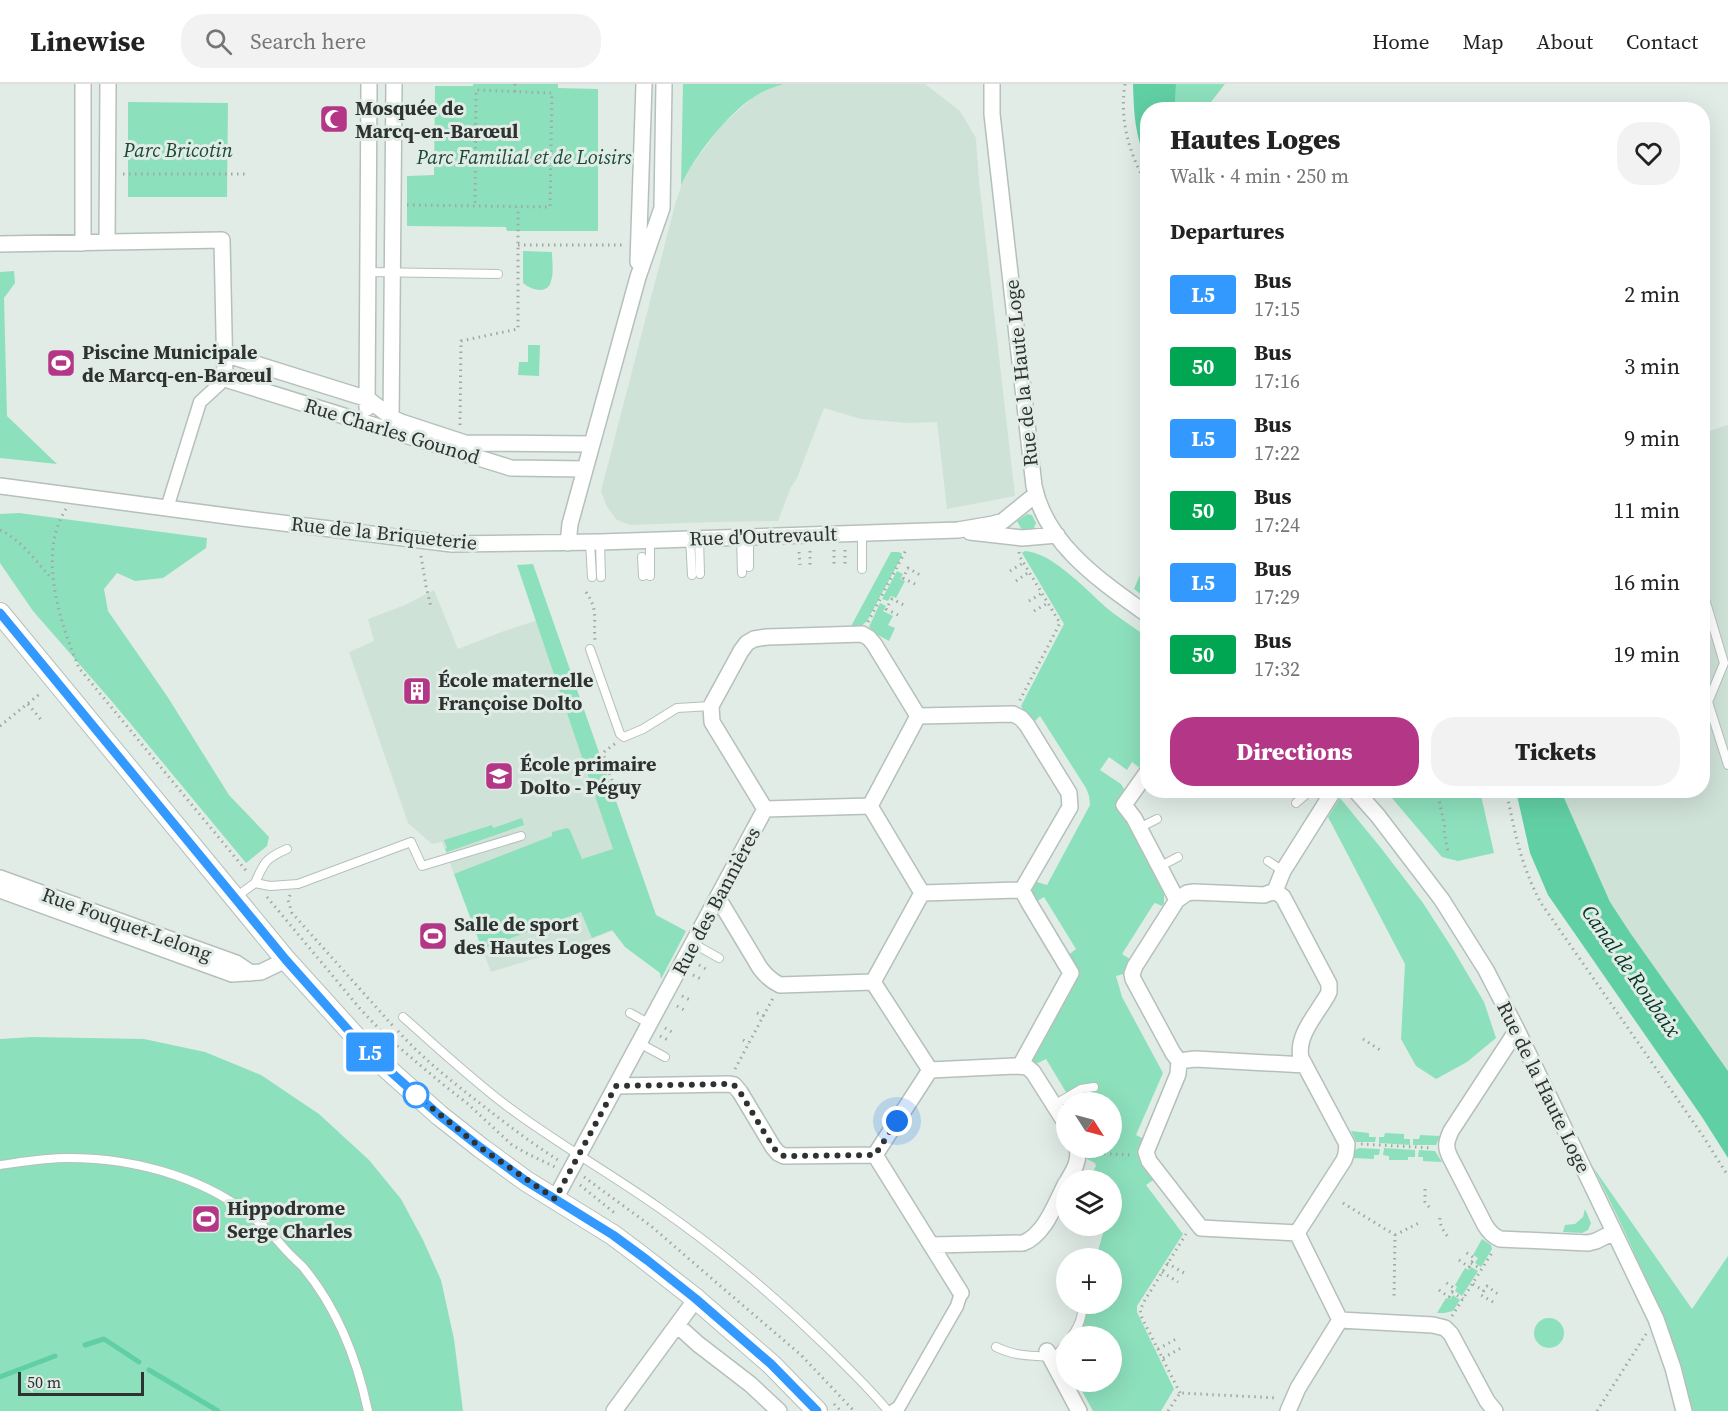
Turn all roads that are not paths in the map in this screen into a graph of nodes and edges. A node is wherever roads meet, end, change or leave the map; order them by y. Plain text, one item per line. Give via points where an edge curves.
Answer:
1 (83, 84) edge
2 (108, 84) edge
3 (369, 84) edge
4 (394, 84) edge
5 (644, 84) edge
6 (664, 84) edge
7 (984, 84) edge
8 (992, 84) edge
9 (992, 114) junction
10 (107, 242) junction
11 (83, 243) junction
12 (0, 244) edge
13 (368, 272) junction
14 (393, 272) junction
15 (498, 274) dead end
16 (638, 277) junction
17 (224, 354) junction
18 (225, 379) junction
19 (368, 399) junction
20 (367, 423) junction
21 (391, 424) junction
22 (592, 444) junction
23 (585, 469) junction
24 (0, 486) edge
25 (1035, 495) junction
26 (167, 508) junction
27 (958, 530) junction
28 (862, 532) junction
29 (1057, 536) junction
30 (745, 537) junction
31 (695, 538) junction
32 (650, 540) junction
33 (595, 542) junction
34 (567, 543) junction
35 (642, 556) dead end
36 (749, 567) dead end
37 (862, 569) dead end
38 (742, 573) dead end
39 (696, 575) dead end
40 (597, 577) dead end
41 (1140, 609) edge
42 (0, 613) edge
43 (1710, 613) edge
44 (590, 649) road end
45 (1726, 662) edge
46 (1710, 698) edge
47 (711, 706) junction
48 (1710, 708) edge
49 (918, 716) junction
50 (1728, 765) edge
51 (1140, 784) edge
52 (1302, 798) edge
53 (1329, 798) edge
54 (1361, 798) edge
55 (1296, 803) dead end
56 (870, 806) junction
57 (765, 809) junction
58 (1157, 819) dead end
59 (1139, 828) junction
60 (521, 836) dead end
61 (287, 849) dead end
62 (1178, 857) dead end
63 (1268, 861) dead end
64 (1159, 867) junction
65 (1283, 872) junction
66 (0, 878) edge
67 (255, 883) junction
68 (0, 890) edge
69 (1022, 890) junction
70 (1275, 891) junction
71 (922, 893) junction
72 (235, 898) junction
73 (718, 898) junction
74 (1177, 900) junction
75 (694, 944) junction
76 (718, 958) dead end
77 (286, 960) junction
78 (252, 973) junction
79 (873, 982) junction
80 (630, 1013) dead end
81 (403, 1017) dead end
82 (650, 1024) junction
83 (1518, 1030) junction
84 (639, 1043) junction
85 (665, 1057) dead end
86 (1179, 1061) junction
87 (1305, 1065) junction
88 (1020, 1066) junction
89 (930, 1070) junction
90 (616, 1086) junction
91 (1094, 1087) dead end
92 (1054, 1105) junction
93 (1056, 1108) edge
94 (579, 1155) junction
95 (875, 1155) junction
96 (0, 1165) edge
97 (555, 1199) junction
98 (1056, 1203) edge
99 (1614, 1232) junction
100 (1297, 1233) junction
101 (932, 1245) junction
102 (961, 1293) joint
103 (696, 1299) junction
104 (1340, 1320) junction
105 (677, 1325) junction
106 (996, 1347) dead end
107 (1056, 1352) edge
108 (1050, 1356) junction
109 (823, 1405) edge
110 (1290, 1405) edge
111 (368, 1411) edge
112 (614, 1411) edge
113 (779, 1411) edge
114 (888, 1411) edge
115 (893, 1411) edge
116 (1079, 1411) edge
117 (1495, 1411) edge
118 (1684, 1411) edge

1 - 11 street
2 - 10 street
3 - 13 street
4 - 14 street
5 - 16 street
6 - 16 street via 662,208
7 - 9 street
8 - 9 street, Rue de la Haute Loge
9 - 25 street, Rue de la Haute Loge
10 - 11 street
10 - 17 street via 222,240
11 - 12 street
13 - 14 lane
13 - 19 street
14 - 15 lane
14 - 21 street
16 - 22 street
17 - 18 street
17 - 19 street, Rue Charles Gounod
18 - 20 street, Rue Charles Gounod
18 - 26 street via 201,402
19 - 20 street
19 - 21 street, Rue Charles Gounod
20 - 21 street, Rue Charles Gounod
21 - 22 street, Rue Charles Gounod via 401,422 474,444
21 - 23 street, Rue Charles Gounod via 511,468
22 - 23 street
23 - 34 street
24 - 26 street, Rue de la Briqueterie
25 - 27 street, Rue d'Outrevault via 1003,521
25 - 29 street, Rue de la Haute Loge
26 - 34 street, Rue de la Briqueterie via 452,544
27 - 28 street, Rue d'Outrevault
27 - 29 street, Rue d'Outrevault via 1011,538
28 - 30 street, Rue d'Outrevault
28 - 37 lane
29 - 41 street, Rue de la Haute Loge via 1088,569
30 - 31 street, Rue d'Outrevault
30 - 36 lane
30 - 38 lane
31 - 32 street, Rue d'Outrevault
31 - 39 lane
32 - 33 street, Rue d'Outrevault
32 - 35 lane via 646,576
33 - 34 street, Rue d'Outrevault
33 - 40 lane
42 - 72 street
43 - 45 lane
44 - 47 lane via 624,736 676,708
45 - 46 lane
47 - 49 street via 741,651 754,639 864,630
47 - 57 street via 712,722
48 - 50 lane
49 - 56 street
49 - 69 street via 1013,714 1021,718 1069,793 1070,807
51 - 59 street via 1125,805
52 - 55 lane
53 - 65 street
54 - 83 street, Rue de la Haute Loge via 1442,900
56 - 57 street, Rue des Bannières
56 - 71 street
57 - 73 street, Rue des Bannières
58 - 59 lane
59 - 64 street
60 - 67 lane via 422,866 411,842 298,884
61 - 67 lane via 271,856
62 - 64 lane
63 - 65 lane
64 - 74 street
65 - 70 street
66 - 78 street, Rue Fouquet-Lelong via 236,963
67 - 72 lane
68 - 78 street, Rue Fouquet-Lelong via 232,974
69 - 71 street
69 - 88 street via 1071,973
70 - 74 street via 1264,895 1194,892
70 - 87 street via 1283,897 1329,984 1327,996 1301,1039 1299,1051
71 - 79 street
72 - 77 street
73 - 75 street, Rue des Bannières
73 - 79 street via 767,978 780,985
74 - 86 street via 1132,974
75 - 76 lane
75 - 82 street, Rue des Bannières
77 - 78 street, Rue Fouquet-Lelong
77 - 97 street via 349,1031 407,1087 481,1148
79 - 89 street
80 - 82 lane
81 - 94 lane via 499,1100
82 - 84 street, Rue des Bannières
83 - 99 street, Rue de la Haute Loge
83 - 99 street via 1451,1131 1446,1149 1485,1225 1500,1239 1588,1243
84 - 85 lane
84 - 90 street, Rue des Bannières
86 - 87 street
86 - 100 street via 1178,1074 1146,1156 1201,1228
87 - 100 street via 1351,1144
88 - 89 street
88 - 92 street via 1033,1072
89 - 95 street
90 - 94 street, Rue des Bannières
90 - 95 street via 734,1085 773,1147 784,1156
91 - 92 lane via 1081,1089
92 - 93 street
94 - 97 street, Rue des Bannières via 575,1176
94 - 114 lane via 689,1228 759,1284 802,1322
95 - 101 street
96 - 111 lane via 68,1158 132,1164 178,1177 228,1200 265,1227 317,1286 352,1351
97 - 103 street via 635,1251
98 - 101 street via 1041,1231 1029,1241
99 - 118 street, Rue de la Haute Loge via 1656,1319
100 - 104 street
101 - 102 street
102 - 115 street via 957,1306
103 - 105 street
103 - 109 street
104 - 110 street
104 - 117 street via 1445,1328
105 - 112 street
105 - 113 street
106 - 108 lane via 1020,1356
107 - 108 lane
108 - 116 street

